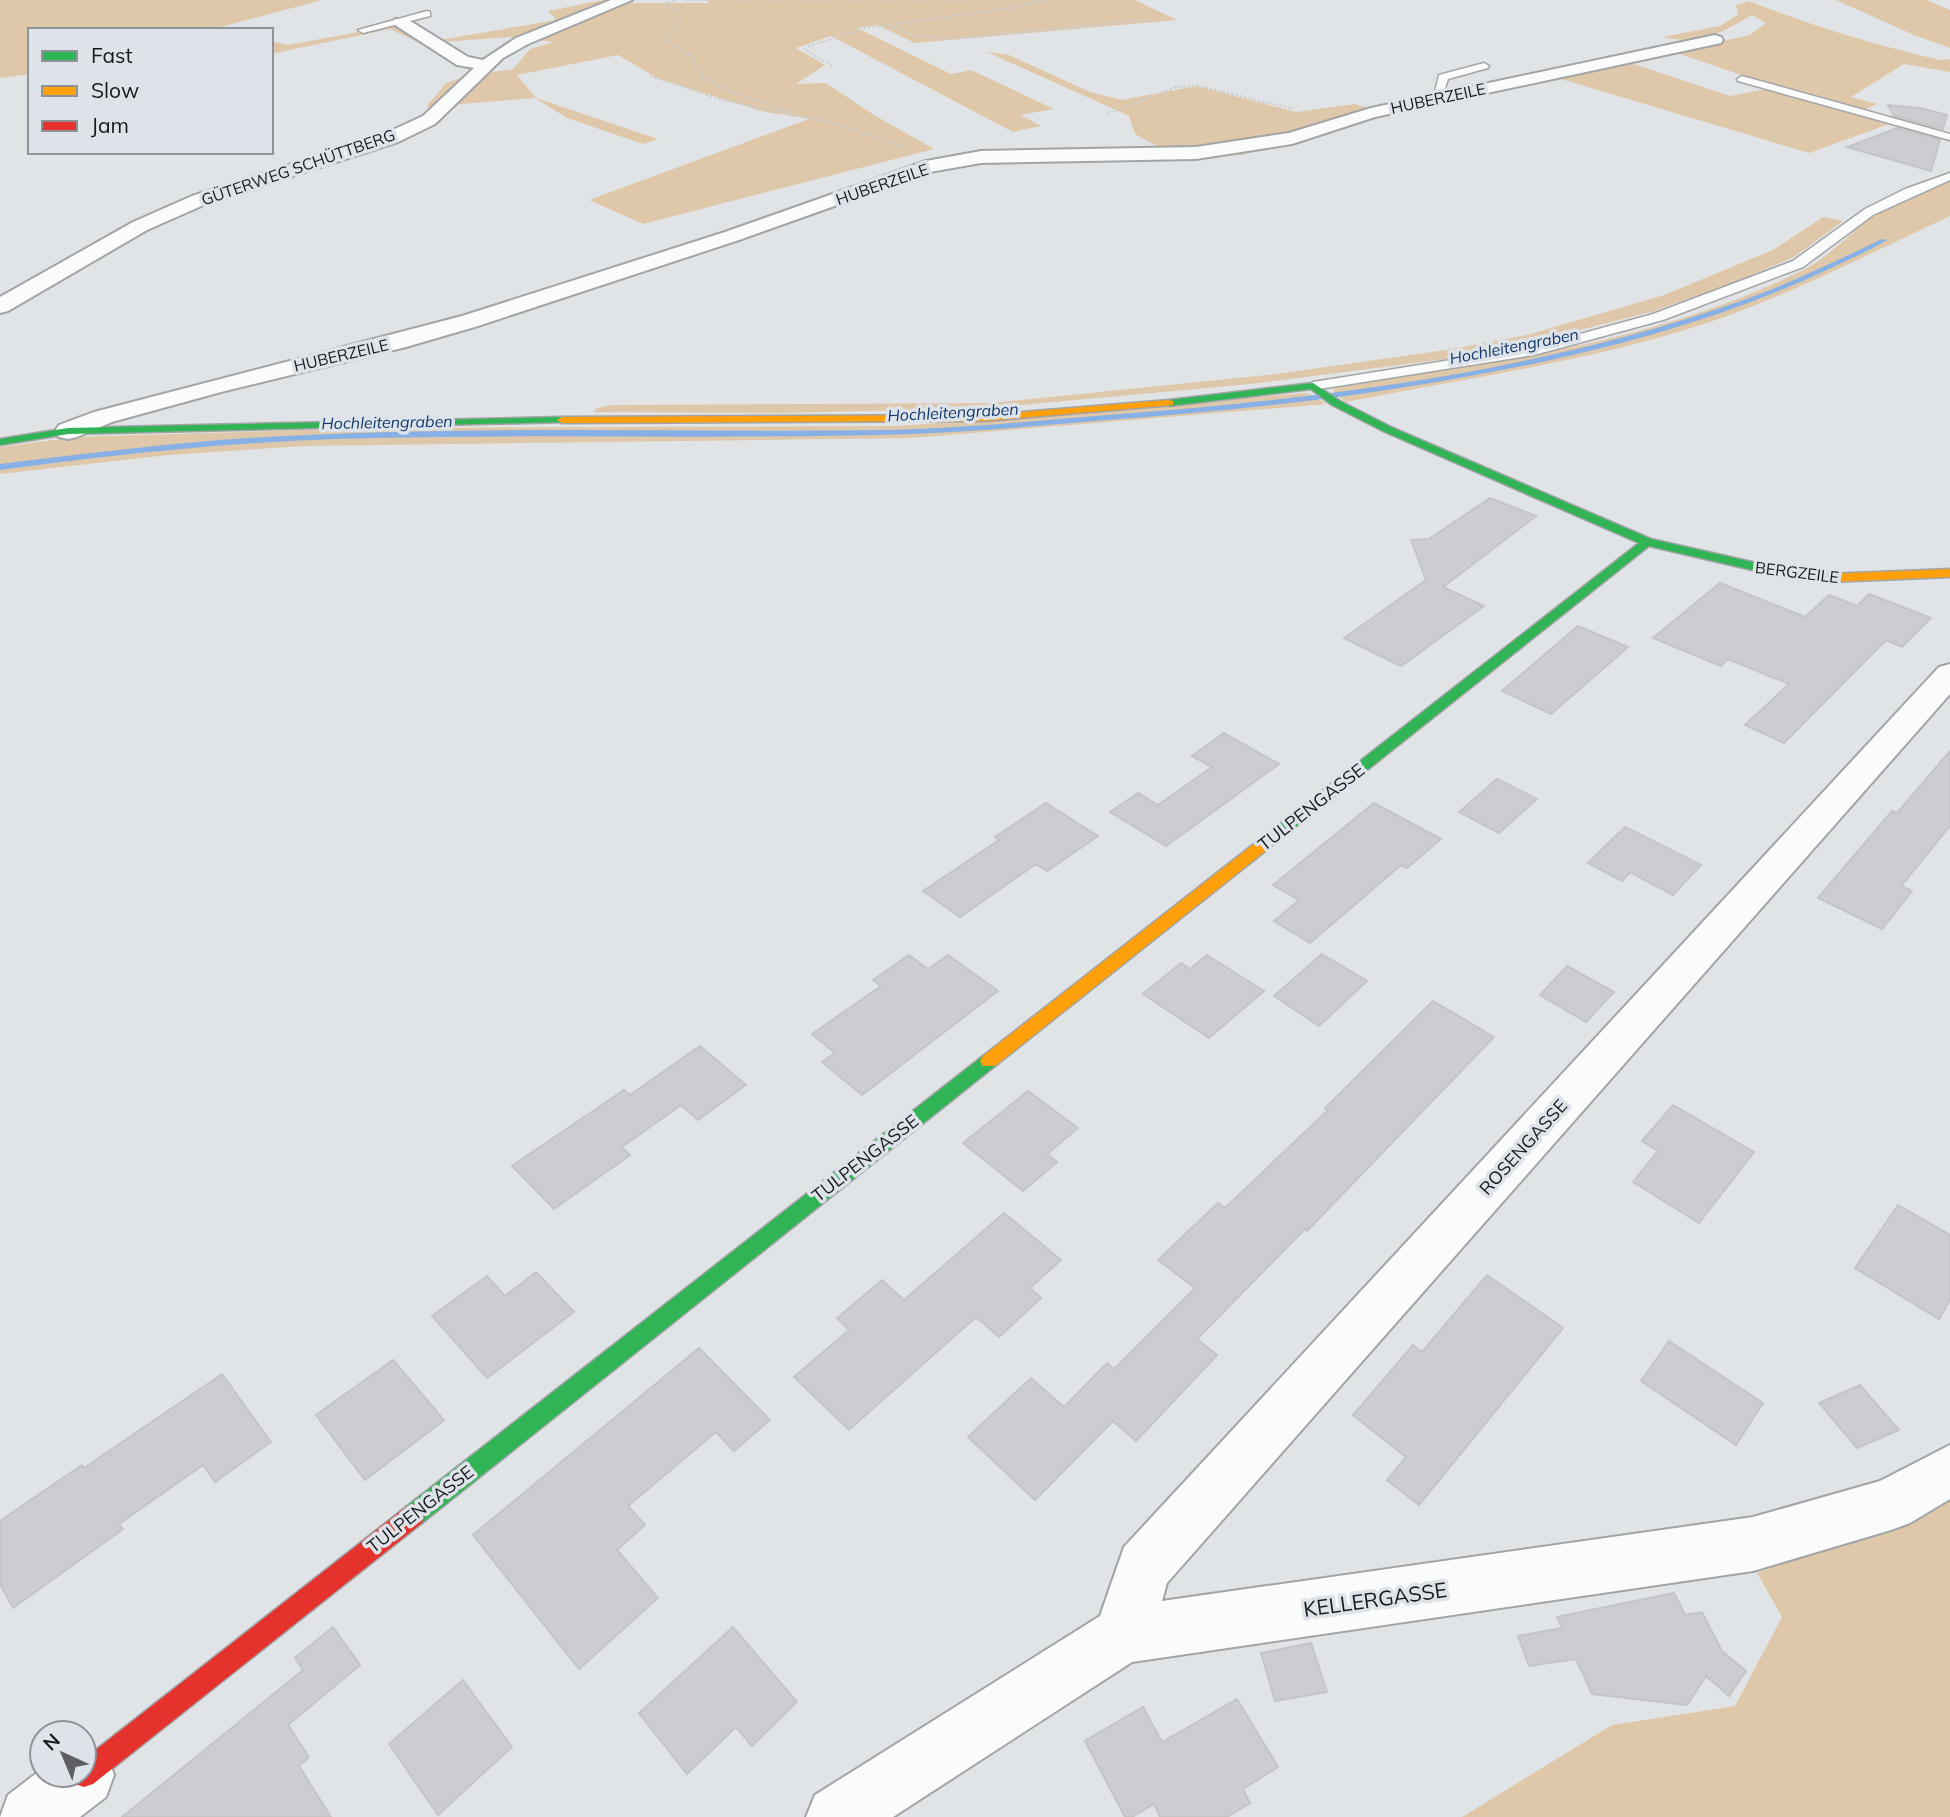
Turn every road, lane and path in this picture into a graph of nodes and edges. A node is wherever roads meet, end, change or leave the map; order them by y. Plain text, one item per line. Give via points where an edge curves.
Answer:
1 (624, 0) edge
2 (674, 0) edge
3 (686, 0) edge
4 (821, 0) edge
5 (963, 0) edge
6 (1047, 0) edge
7 (427, 14) dead end
8 (1152, 19) dead end
9 (401, 22) junction
10 (886, 24) junction
11 (363, 30) dead end
12 (1715, 40) dead end
13 (485, 65) junction
14 (832, 66) dead end
15 (1485, 66) dead end
16 (650, 76) dead end
17 (1742, 79) dead end
18 (1437, 98) junction
19 (1267, 103) dead end
20 (793, 113) junction
21 (1107, 114) dead end
22 (1126, 134) dead end
23 (1074, 137) dead end
24 (1950, 137) edge
25 (899, 145) dead end
26 (1163, 156) junction
27 (981, 158) junction
28 (1950, 176) edge
29 (0, 306) edge
30 (1314, 388) junction
31 (68, 431) junction
32 (0, 442) edge
33 (1647, 542) junction
34 (1950, 573) edge
35 (1950, 674) edge
36 (1950, 1470) edge
37 (1123, 1635) junction
38 (98, 1764) edge
39 (66, 1789) edge
40 (30, 1817) edge
41 (837, 1817) edge

1 - 13 street, GÜTERWEG SCHÜTTBERG via 522,41
2 - 20 path via 664,4 677,10 678,24 667,41 692,57 701,77
3 - 4 path
4 - 5 path
6 - 10 path
7 - 9 lane
8 - 10 path via 953,38 914,36
9 - 11 lane
9 - 13 street via 463,61
10 - 14 path via 807,47 805,50
12 - 18 street, HUBERZEILE
13 - 29 street, GÜTERWEG SCHÜTTBERG via 429,120 391,138 254,181 140,226
15 - 18 lane via 1443,77
16 - 20 path via 723,100
17 - 24 lane
18 - 26 street, HUBERZEILE via 1292,138
19 - 21 path via 1195,85 1176,87
20 - 25 path
22 - 26 street
23 - 27 street
26 - 27 street, HUBERZEILE
27 - 31 street, HUBERZEILE via 926,167 470,321 214,386
28 - 30 lane via 1869,212 1798,264 1658,317 1534,351
30 - 31 street via 985,418 459,420
30 - 33 street, BERGZEILE via 1401,435
31 - 32 street
33 - 34 street, BERGZEILE via 1734,564 1828,578
33 - 38 street, TULPENGASSE
35 - 37 street, ROSENGASSE via 1144,1567
36 - 37 street, KELLERGASSE via 1891,1504 1753,1544
37 - 41 street, KELLERGASSE
39 - 40 street, TULPENGASSE

